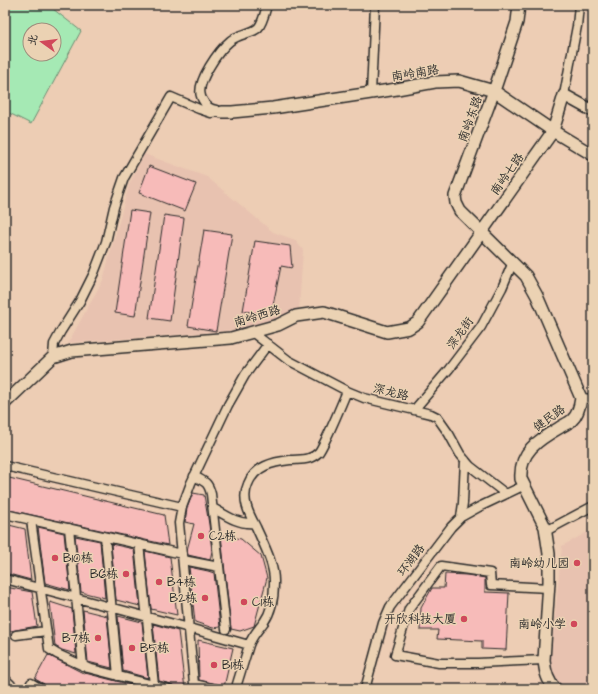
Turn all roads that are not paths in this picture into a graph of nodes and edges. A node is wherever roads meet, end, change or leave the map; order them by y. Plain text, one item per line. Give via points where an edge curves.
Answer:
1 (267, 5) edge
2 (375, 5) edge
3 (519, 5) edge
4 (579, 5) edge
5 (494, 91) junction
6 (371, 93) junction
7 (564, 95) junction
8 (222, 112) junction
9 (593, 112) edge
10 (553, 131) junction
11 (593, 155) edge
12 (482, 232) junction
13 (513, 262) junction
14 (252, 332) junction
15 (268, 344) junction
16 (54, 357) junction
17 (347, 391) junction
18 (581, 398) junction
19 (593, 398) edge
20 (5, 403) edge
21 (414, 410) junction
22 (465, 460) junction
23 (5, 466) edge
24 (194, 476) junction
25 (525, 485) junction
26 (506, 494) junction
27 (593, 506) edge
28 (182, 507) junction
29 (213, 508) junction
30 (5, 514) edge
31 (461, 517) junction
32 (31, 520) junction
33 (254, 523) junction
34 (69, 528) junction
35 (546, 531) junction
36 (105, 537) junction
37 (139, 544) junction
38 (182, 557) junction
39 (219, 567) junction
40 (5, 579) edge
41 (549, 588) junction
42 (41, 589) junction
43 (77, 598) junction
44 (111, 608) junction
45 (147, 617) junction
46 (189, 628) junction
47 (226, 629) dead end
48 (46, 631) junction
49 (16, 636) dead end
50 (249, 645) junction
51 (544, 660) junction
52 (83, 666) junction
53 (118, 676) junction
54 (5, 680) edge
55 (31, 683) dead end
56 (154, 685) junction
57 (194, 686) edge
58 (13, 689) edge
59 (41, 689) edge
60 (169, 689) edge
61 (216, 689) edge
62 (238, 689) edge
63 (365, 689) edge
64 (556, 689) edge

1 - 8 street via 258,28 230,41 218,52 207,69 200,95 205,105
2 - 6 street
3 - 5 street, 南岭东路 via 517,22
4 - 7 street
5 - 6 street, 南岭南路 via 459,81 435,82
5 - 10 street, 南岭南路
5 - 12 street, 南岭东路 via 455,196 460,211
6 - 8 street, 南岭南路 via 273,108
7 - 9 street
7 - 10 street, 南岭七路
8 - 16 street via 205,111 171,97 124,178 106,242 94,273 54,344
10 - 11 street, 南岭南路
10 - 12 street, 南岭七路
12 - 13 street
12 - 14 street, 南岭西路 via 418,322 409,328 387,332 324,312 296,316 278,325
13 - 18 street via 526,276 537,296
13 - 21 street, 深龙街 via 481,327
14 - 15 street, 深龙路
14 - 16 street, 南岭西路 via 231,338 72,351
15 - 17 street, 深龙路 via 288,360
15 - 24 street via 228,405
16 - 20 street, 南岭西路
17 - 21 street, 深龙路 via 364,398
17 - 33 street via 319,451 311,458 266,466 251,478 247,485 245,500
18 - 19 street
18 - 25 street, 健民路 via 573,420 545,436 531,448 523,460 521,479
21 - 22 street, 深龙路 via 437,418
22 - 26 street, 深龙路
22 - 31 street
23 - 28 street
24 - 28 street
24 - 29 street via 209,486
25 - 26 street, 环湖路
25 - 35 street, 健民路
26 - 31 street, 环湖路
27 - 35 street
28 - 38 street via 179,523
29 - 33 street via 241,522
29 - 39 street
30 - 32 street
31 - 63 street, 环湖路 via 390,607 383,623
32 - 34 street
32 - 42 street
33 - 50 street via 273,567 274,582 269,612
34 - 36 street
34 - 43 street
35 - 41 street, 健民路 via 550,554
36 - 37 street
36 - 44 street
37 - 38 street
37 - 45 street
38 - 39 street
38 - 46 street
39 - 47 street
40 - 42 street
41 - 51 street, 健民路
41 - 51 street via 491,585 490,573 442,566 409,609 396,655 438,663
42 - 43 street
42 - 48 street
43 - 44 street
43 - 52 street
44 - 45 street
44 - 53 street
45 - 46 street
45 - 56 street
46 - 50 street
46 - 57 street
48 - 49 street
48 - 52 street via 49,649
50 - 62 street via 237,684
51 - 64 street, 健民路 via 548,679
52 - 53 street
53 - 56 street
54 - 58 street
55 - 59 street
56 - 60 street
57 - 61 street

